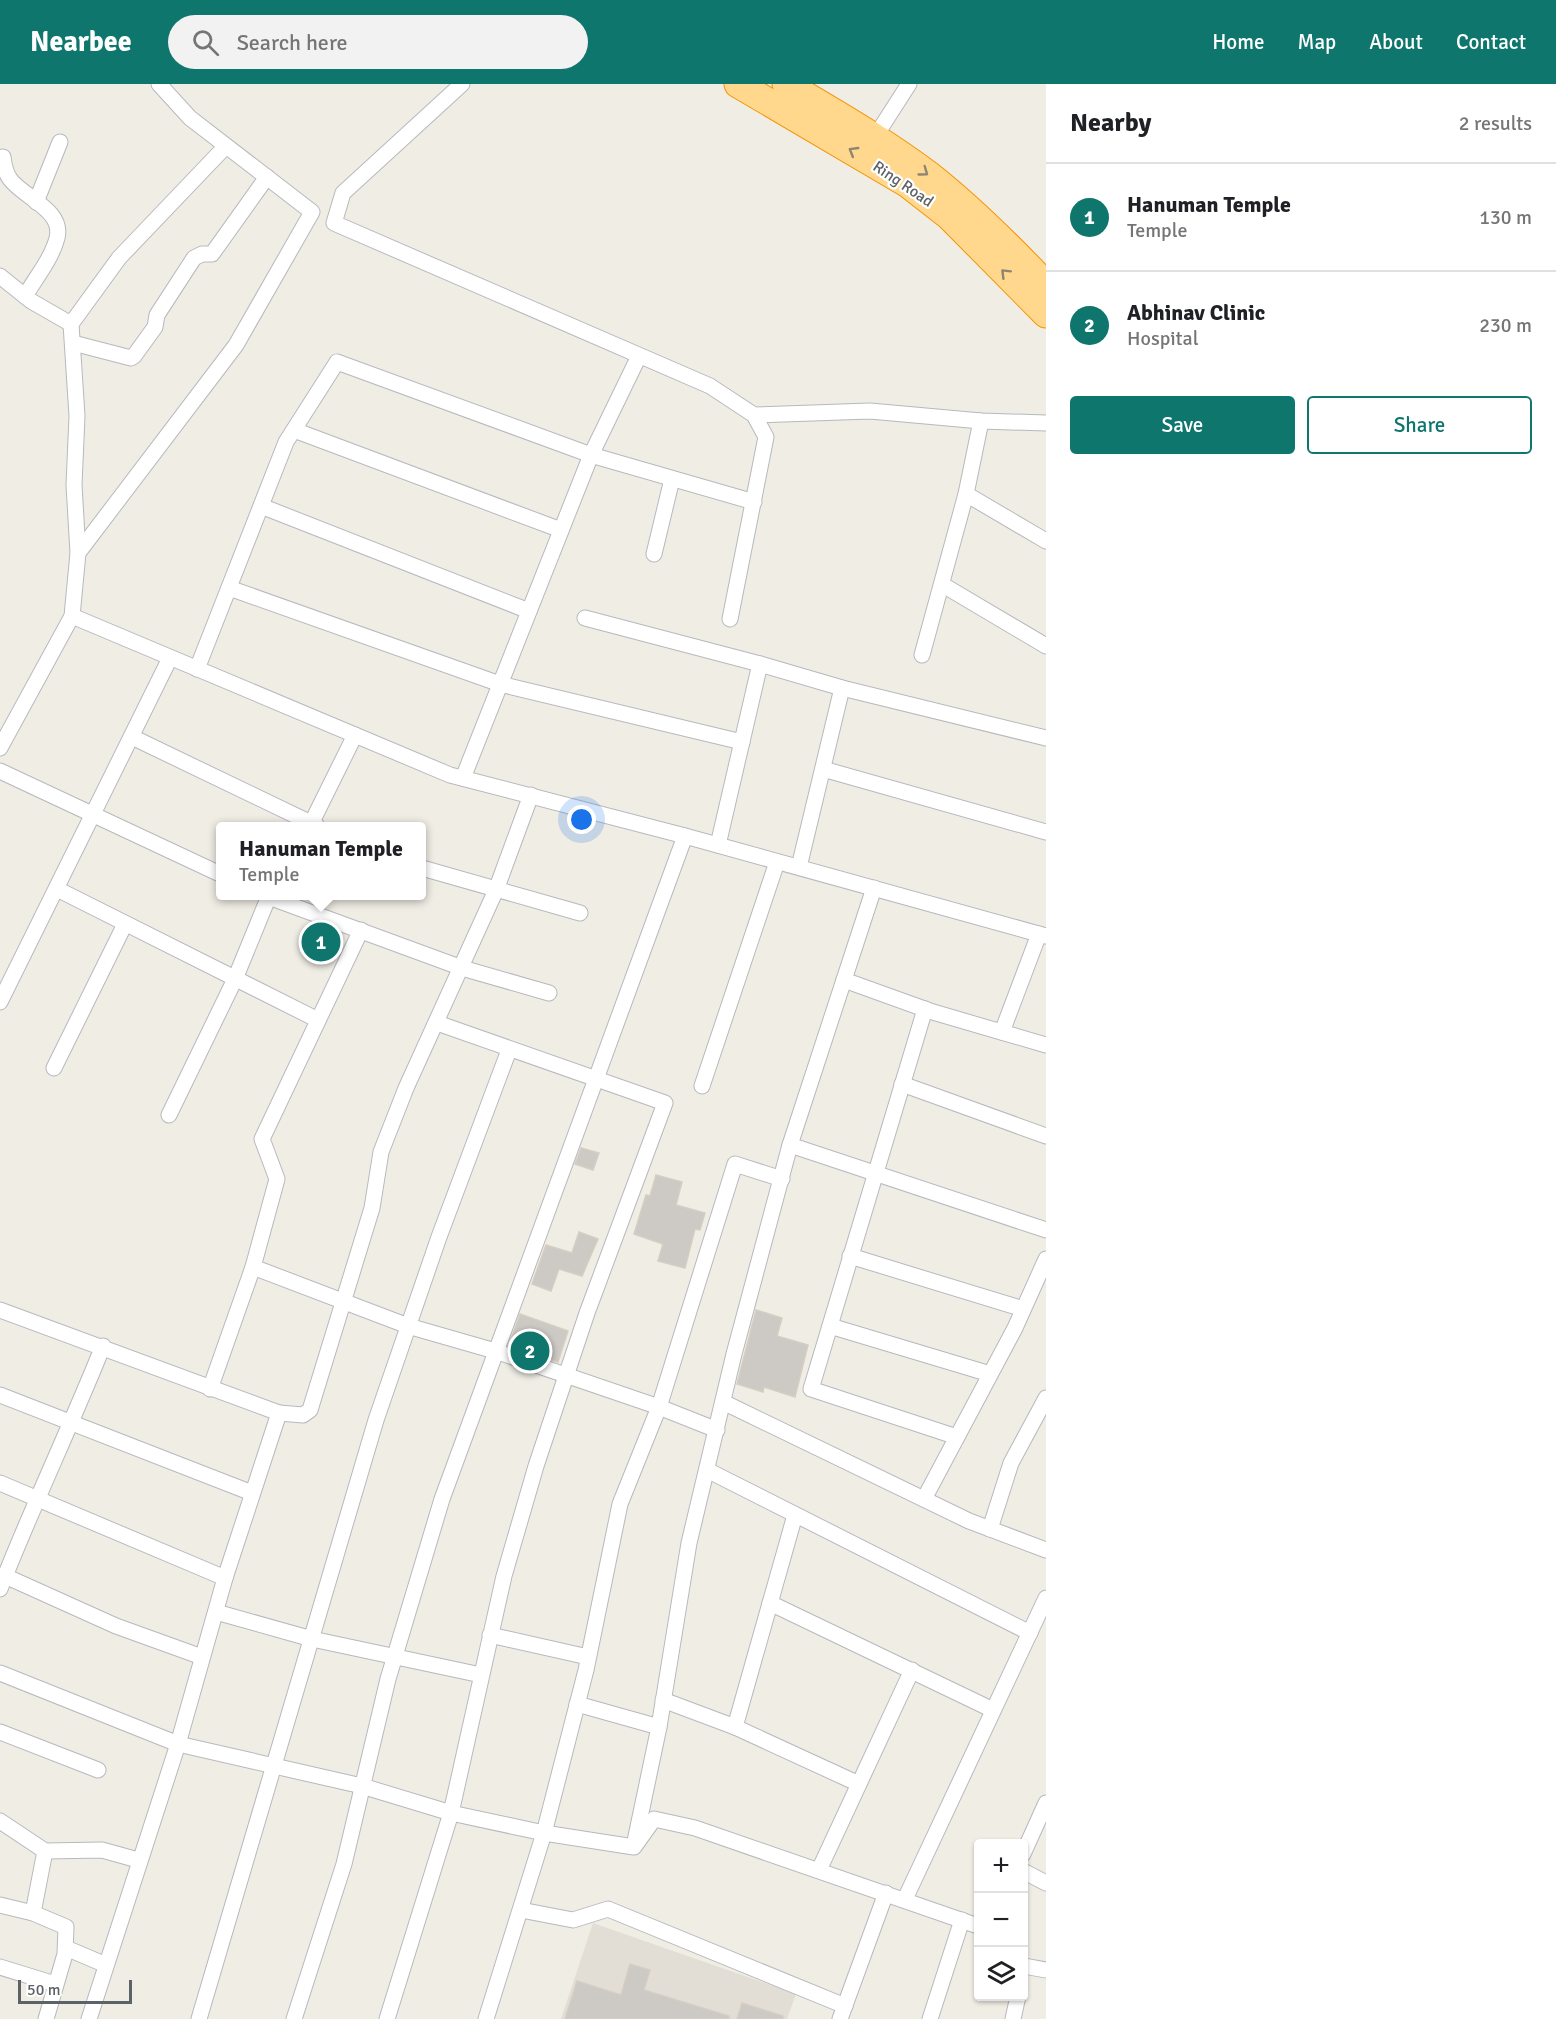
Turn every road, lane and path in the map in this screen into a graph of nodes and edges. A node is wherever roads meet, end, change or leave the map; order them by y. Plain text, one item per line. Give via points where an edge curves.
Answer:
1 (159, 84) edge
2 (462, 84) edge
3 (738, 84) edge
4 (786, 84) edge
5 (909, 84) edge
6 (875, 137) junction
7 (60, 141) dead end
8 (226, 146) junction
9 (3, 157) dead end
10 (267, 177) junction
11 (36, 202) junction
12 (312, 212) junction
13 (334, 223) junction
14 (1043, 274) edge
15 (0, 276) edge
16 (25, 296) junction
17 (1046, 314) edge
18 (72, 324) junction
19 (73, 343) junction
20 (639, 356) junction
21 (754, 415) junction
22 (981, 422) junction
23 (1046, 423) edge
24 (294, 430) junction
25 (591, 455) junction
26 (672, 478) junction
27 (966, 494) junction
28 (754, 502) junction
29 (261, 506) junction
30 (561, 531) junction
31 (1046, 541) edge
32 (78, 553) junction
33 (654, 554) dead end
34 (943, 585) junction
35 (229, 588) junction
36 (529, 611) junction
37 (72, 616) junction
38 (585, 618) dead end
39 (730, 619) dead end
40 (1046, 646) edge
41 (922, 655) dead end
42 (170, 658) junction
43 (760, 664) junction
44 (197, 669) junction
45 (500, 684) junction
46 (842, 687) junction
47 (355, 735) junction
48 (132, 737) junction
49 (1046, 738) edge
50 (742, 742) junction
51 (0, 748) edge
52 (823, 769) junction
53 (0, 771) edge
54 (463, 778) junction
55 (531, 795) junction
56 (94, 815) junction
57 (305, 822) edge
58 (315, 822) edge
59 (1046, 832) edge
60 (685, 836) junction
61 (718, 845) junction
62 (777, 862) junction
63 (799, 867) junction
64 (426, 869) edge
65 (216, 872) edge
66 (874, 888) junction
67 (57, 889) junction
68 (496, 890) junction
69 (266, 900) edge
70 (279, 900) edge
71 (580, 914) dead end
72 (125, 924) junction
73 (360, 930) junction
74 (1043, 935) edge
75 (462, 968) junction
76 (235, 979) junction
77 (844, 980) junction
78 (549, 993) dead end
79 (0, 1002) edge
80 (925, 1009) junction
81 (318, 1020) junction
82 (437, 1023) junction
83 (1002, 1032) junction
84 (1046, 1045) edge
85 (509, 1050) junction
86 (54, 1068) dead end
87 (596, 1079) junction
88 (902, 1084) junction
89 (702, 1086) dead end
90 (169, 1115) dead end
91 (1046, 1136) edge
92 (790, 1145) junction
93 (875, 1172) junction
94 (782, 1179) junction
95 (1046, 1230) edge
96 (850, 1256) junction
97 (1046, 1259) edge
98 (254, 1267) junction
99 (342, 1301) junction
100 (0, 1310) edge
101 (1023, 1310) junction
102 (408, 1326) junction
103 (830, 1326) junction
104 (103, 1347) junction
105 (495, 1352) junction
106 (990, 1374) junction
107 (567, 1376) junction
108 (210, 1389) junction
109 (0, 1395) edge
110 (1046, 1398) edge
111 (723, 1402) junction
112 (660, 1407) junction
113 (279, 1413) junction
114 (73, 1422) junction
115 (717, 1430) junction
116 (957, 1437) junction
117 (707, 1470) junction
118 (0, 1483) edge
119 (252, 1492) junction
120 (36, 1498) junction
121 (924, 1499) junction
122 (795, 1515) junction
123 (990, 1529) junction
124 (1046, 1550) edge
125 (225, 1578) junction
126 (3, 1583) edge
127 (770, 1603) junction
128 (1045, 1604) edge
129 (216, 1612) junction
130 (1030, 1633) junction
131 (490, 1635) junction
132 (312, 1639) junction
133 (202, 1657) junction
134 (395, 1657) junction
135 (588, 1657) junction
136 (912, 1670) junction
137 (0, 1673) edge
138 (481, 1675) junction
139 (663, 1700) junction
140 (577, 1704) junction
141 (993, 1710) junction
142 (659, 1727) junction
143 (735, 1728) junction
144 (0, 1732) edge
145 (178, 1744) junction
146 (274, 1766) junction
147 (98, 1770) dead end
148 (859, 1784) junction
149 (362, 1786) junction
150 (1046, 1803) edge
151 (451, 1813) junction
152 (0, 1821) edge
153 (544, 1833) junction
154 (1028, 1843) edge
155 (634, 1847) junction
156 (45, 1851) junction
157 (138, 1860) junction
158 (819, 1870) junction
159 (1028, 1873) edge
160 (1046, 1882) edge
161 (886, 1893) junction
162 (905, 1899) junction
163 (0, 1905) edge
164 (521, 1910) junction
165 (33, 1913) junction
166 (963, 1920) junction
167 (974, 1924) edge
168 (66, 1948) junction
169 (106, 1965) junction
170 (0, 1967) edge
171 (1028, 1968) edge
172 (1046, 1970) edge
173 (55, 1983) junction
174 (1017, 2001) edge
175 (843, 2013) edge
176 (46, 2019) edge
177 (88, 2019) edge
178 (199, 2019) edge
179 (294, 2019) edge
180 (387, 2019) edge
181 (486, 2019) edge
182 (930, 2019) edge
183 (1013, 2019) edge

1 - 8 street via 190,118
2 - 13 street via 343,193
17 -> 3 highway, Ring Road via 949,216 908,184
4 - 6 highway, Ring Road
5 - 6 street
6 -> 14 highway, Ring Road via 929,175
7 - 11 street
8 - 10 street
8 - 18 street via 119,258
9 - 11 street via 10,179
10 - 12 street
10 - 19 street via 212,254 194,258 134,356
11 - 16 street via 53,217 58,235
12 - 13 street
12 - 32 street via 236,345
13 - 20 street
15 - 16 street
16 - 18 street
18 - 19 street
19 - 32 street
20 - 21 street via 710,386
20 - 25 street
21 - 22 street via 870,411
21 - 28 street via 766,436
22 - 23 street
22 - 27 street
24 - 25 street via 337,362
24 - 29 street
24 - 30 street
25 - 26 street
25 - 30 street
26 - 28 street
26 - 33 street
27 - 31 street
27 - 34 street
28 - 39 street
29 - 35 street
29 - 36 street
30 - 36 street
32 - 37 street
34 - 40 street
34 - 41 street
35 - 44 street
35 - 45 street
36 - 45 street
37 - 42 street
37 - 51 street
38 - 43 street
42 - 44 street
42 - 48 street
43 - 46 street
43 - 50 street
44 - 47 street
45 - 50 street
45 - 54 street
46 - 49 street
46 - 52 street
47 - 54 street
47 - 58 street
48 - 56 street
48 - 57 street
50 - 61 street
52 - 59 street
52 - 63 street
53 - 56 street
54 - 55 street
55 - 60 street
55 - 68 street
56 - 65 street
56 - 67 street
60 - 61 street
60 - 87 street
61 - 62 street
62 - 63 street
62 - 89 street
63 - 66 street
64 - 68 street
66 - 74 street
66 - 77 street
67 - 72 street
67 - 79 street
68 - 71 street
68 - 75 street
69 - 76 street
70 - 73 street
72 - 76 street
72 - 86 street
73 - 75 street
73 - 81 street
74 - 83 street
75 - 78 street
75 - 82 street
76 - 81 street
76 - 90 street
77 - 80 street
77 - 92 street
80 - 83 street
80 - 88 street
81 - 98 street via 262,1139 277,1179
82 - 85 street
82 - 99 street via 381,1152 372,1208
83 - 84 street
85 - 87 street
85 - 102 street
87 - 105 street
87 - 107 street via 665,1103
88 - 91 street
88 - 93 street
92 - 93 street
92 - 94 street
93 - 95 street
93 - 96 street
94 - 111 street
94 - 112 street via 735,1164
96 - 101 street
96 - 103 street
97 - 101 street
98 - 99 street
98 - 108 street
99 - 102 street
99 - 113 street via 310,1410 303,1415
100 - 104 street
101 - 106 street
102 - 105 street
102 - 132 street via 376,1420
103 - 106 street
103 - 116 street via 811,1389
104 - 108 street
104 - 114 street
105 - 107 street
105 - 134 street via 442,1499
106 - 116 street
107 - 112 street
107 - 131 street via 536,1466
108 - 113 street
109 - 114 street
110 - 123 street via 1011,1463
111 - 115 street
111 - 121 street
112 - 115 street
112 - 135 street via 620,1504
113 - 119 street
114 - 119 street
114 - 120 street
115 - 117 street
116 - 121 street
117 - 122 street
117 - 139 street via 689,1543
118 - 120 street
119 - 125 street
120 - 125 street
120 - 126 street
121 - 123 street
122 - 127 street
122 - 130 street
123 - 124 street
125 - 129 street
126 - 133 street
127 - 136 street
127 - 143 street
128 - 130 street
129 - 132 street
129 - 133 street
130 - 141 street
131 - 135 street
131 - 138 street
132 - 134 street
132 - 146 street
133 - 145 street
134 - 138 street
134 - 149 street
135 - 140 street
136 - 141 street
136 - 148 street
137 - 145 street
138 - 151 street
139 - 142 street
139 - 143 street
140 - 142 street
140 - 153 street
141 - 162 street
142 - 155 street
143 - 148 street
144 - 147 street
145 - 146 street
145 - 157 street
146 - 149 street
146 - 178 street
148 - 158 street
149 - 151 street
149 - 179 street via 344,1864
150 - 154 street
151 - 153 street
151 - 180 street
152 - 156 street
153 - 155 street
153 - 164 street
155 - 158 street via 654,1819 695,1828
156 - 157 street via 102,1850
156 - 165 street
157 - 169 street
158 - 161 street
159 - 160 street
161 - 162 street
161 - 175 street
162 - 166 street
163 - 165 street
164 - 175 street via 573,1920 608,1909
164 - 181 street
165 - 168 street via 66,1927
166 - 167 street
166 - 182 street
168 - 169 street
168 - 173 street
169 - 177 street
170 - 173 street
171 - 172 street
173 - 176 street
174 - 183 street

